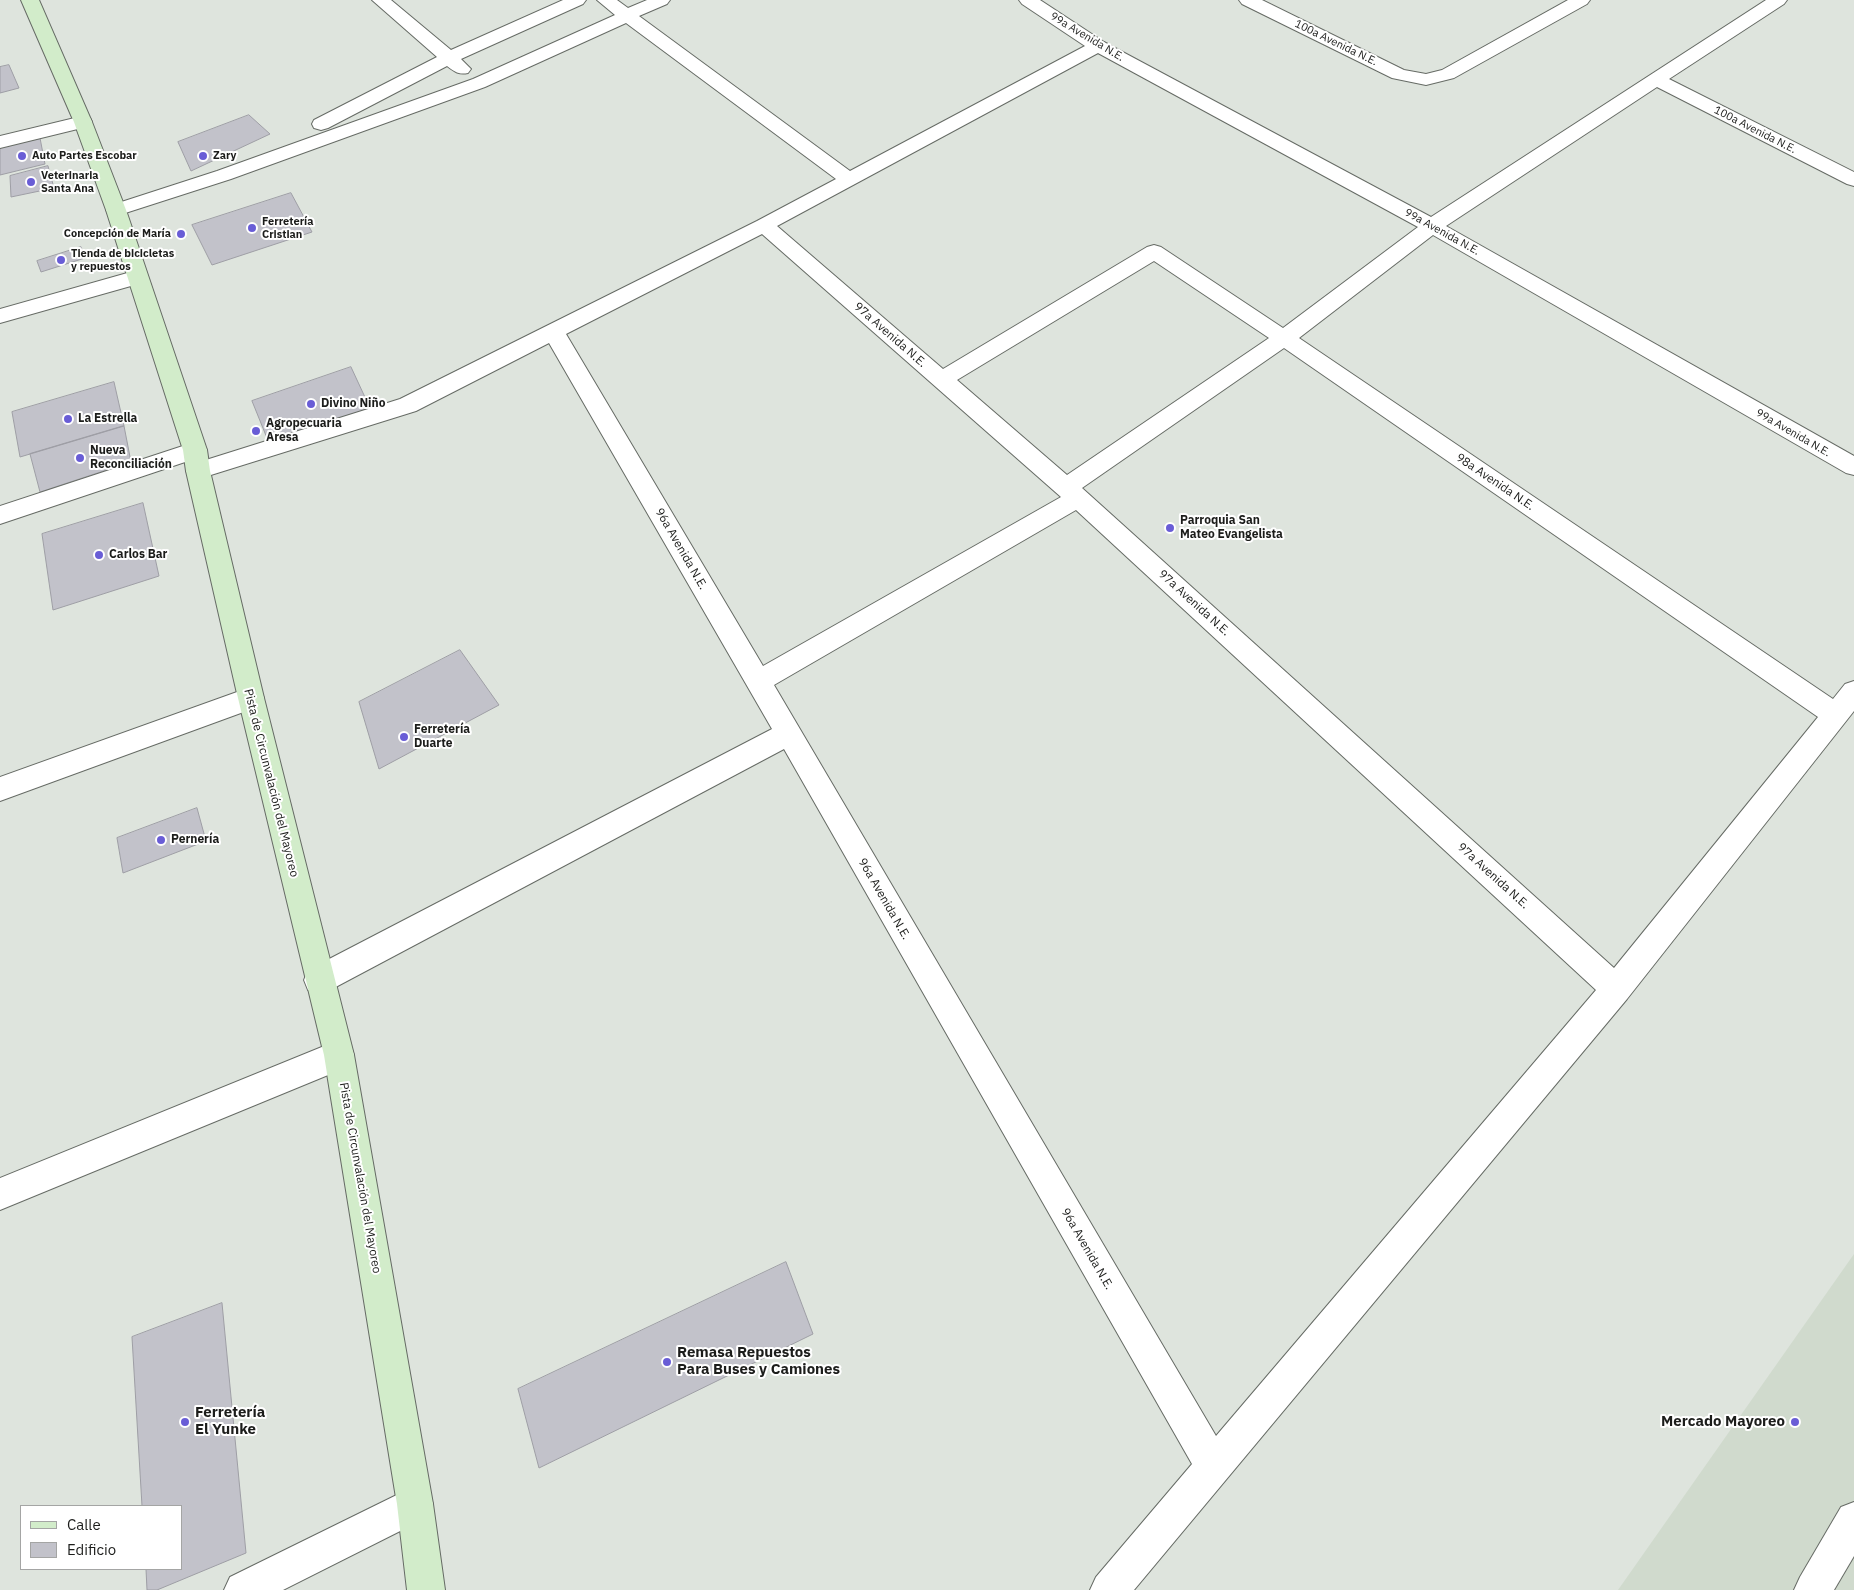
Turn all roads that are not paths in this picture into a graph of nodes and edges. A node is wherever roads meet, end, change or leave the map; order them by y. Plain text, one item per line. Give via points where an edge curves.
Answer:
1 (30, 0) edge
2 (381, 0) edge
3 (577, 0) edge
4 (606, 0) edge
5 (661, 0) edge
6 (1028, 0) edge
7 (1248, 0) edge
8 (1581, 0) edge
9 (1778, 0) edge
10 (628, 16) junction
11 (1098, 46) junction
12 (449, 58) junction
13 (1656, 80) junction
14 (479, 83) junction
15 (83, 122) junction
16 (0, 142) edge
17 (224, 174) junction
18 (849, 179) junction
19 (1854, 180) edge
20 (116, 210) junction
21 (764, 225) junction
22 (1432, 226) junction
23 (138, 277) junction
24 (0, 316) edge
25 (554, 333) junction
26 (1284, 338) junction
27 (941, 380) junction
28 (197, 461) junction
29 (1854, 468) edge
30 (1072, 492) junction
31 (0, 515) edge
32 (758, 681) junction
33 (250, 698) junction
34 (1844, 704) edge
35 (788, 734) junction
36 (0, 789) edge
37 (319, 980) junction
38 (1616, 989) junction
39 (339, 1055) junction
40 (0, 1194) edge
41 (1213, 1466) junction
42 (416, 1504) junction
43 (1854, 1520) edge
44 (243, 1590) edge
45 (426, 1590) edge
46 (1110, 1590) edge
47 (1813, 1590) edge

1 - 15 main road, Pista de Circunvalación del Mayoreo
2 - 12 street
3 - 12 street
4 - 10 street
5 - 10 street
6 - 11 street, 99a Avenida N.E.
7 - 8 street, 100a Avenida N.E. via 1398,74 1426,80 1448,74
9 - 13 street
10 - 14 street
10 - 18 street
11 - 18 street
11 - 22 street, 99a Avenida N.E.
12 - 14 street
12 - 17 street
13 - 19 street, 100a Avenida N.E.
13 - 22 street
14 - 17 street
15 - 16 street
15 - 20 main road, Pista de Circunvalación del Mayoreo
17 - 20 street
18 - 21 street
20 - 23 main road, Pista de Circunvalación del Mayoreo
21 - 25 street
21 - 27 street, 97a Avenida N.E.
22 - 26 street
22 - 29 street, 99a Avenida N.E.
23 - 24 street
23 - 28 main road, Pista de Circunvalación del Mayoreo
25 - 28 street via 408,405
25 - 32 street, 96a Avenida N.E.
26 - 27 street, 98a Avenida N.E. via 1154,252
26 - 30 street
26 - 34 street, 98a Avenida N.E.
27 - 30 street, 97a Avenida N.E.
28 - 31 street
28 - 33 main road, Pista de Circunvalación del Mayoreo
30 - 32 street
30 - 38 street, 97a Avenida N.E.
32 - 35 street, 96a Avenida N.E.
33 - 36 street
33 - 37 main road, Pista de Circunvalación del Mayoreo
34 - 38 street
35 - 37 street
35 - 41 street, 96a Avenida N.E.
37 - 39 main road, Pista de Circunvalación del Mayoreo
38 - 41 street
39 - 40 street
39 - 42 main road, Pista de Circunvalación del Mayoreo
41 - 46 street
42 - 44 street
42 - 45 main road, Pista de Circunvalación del Mayoreo
43 - 47 street

